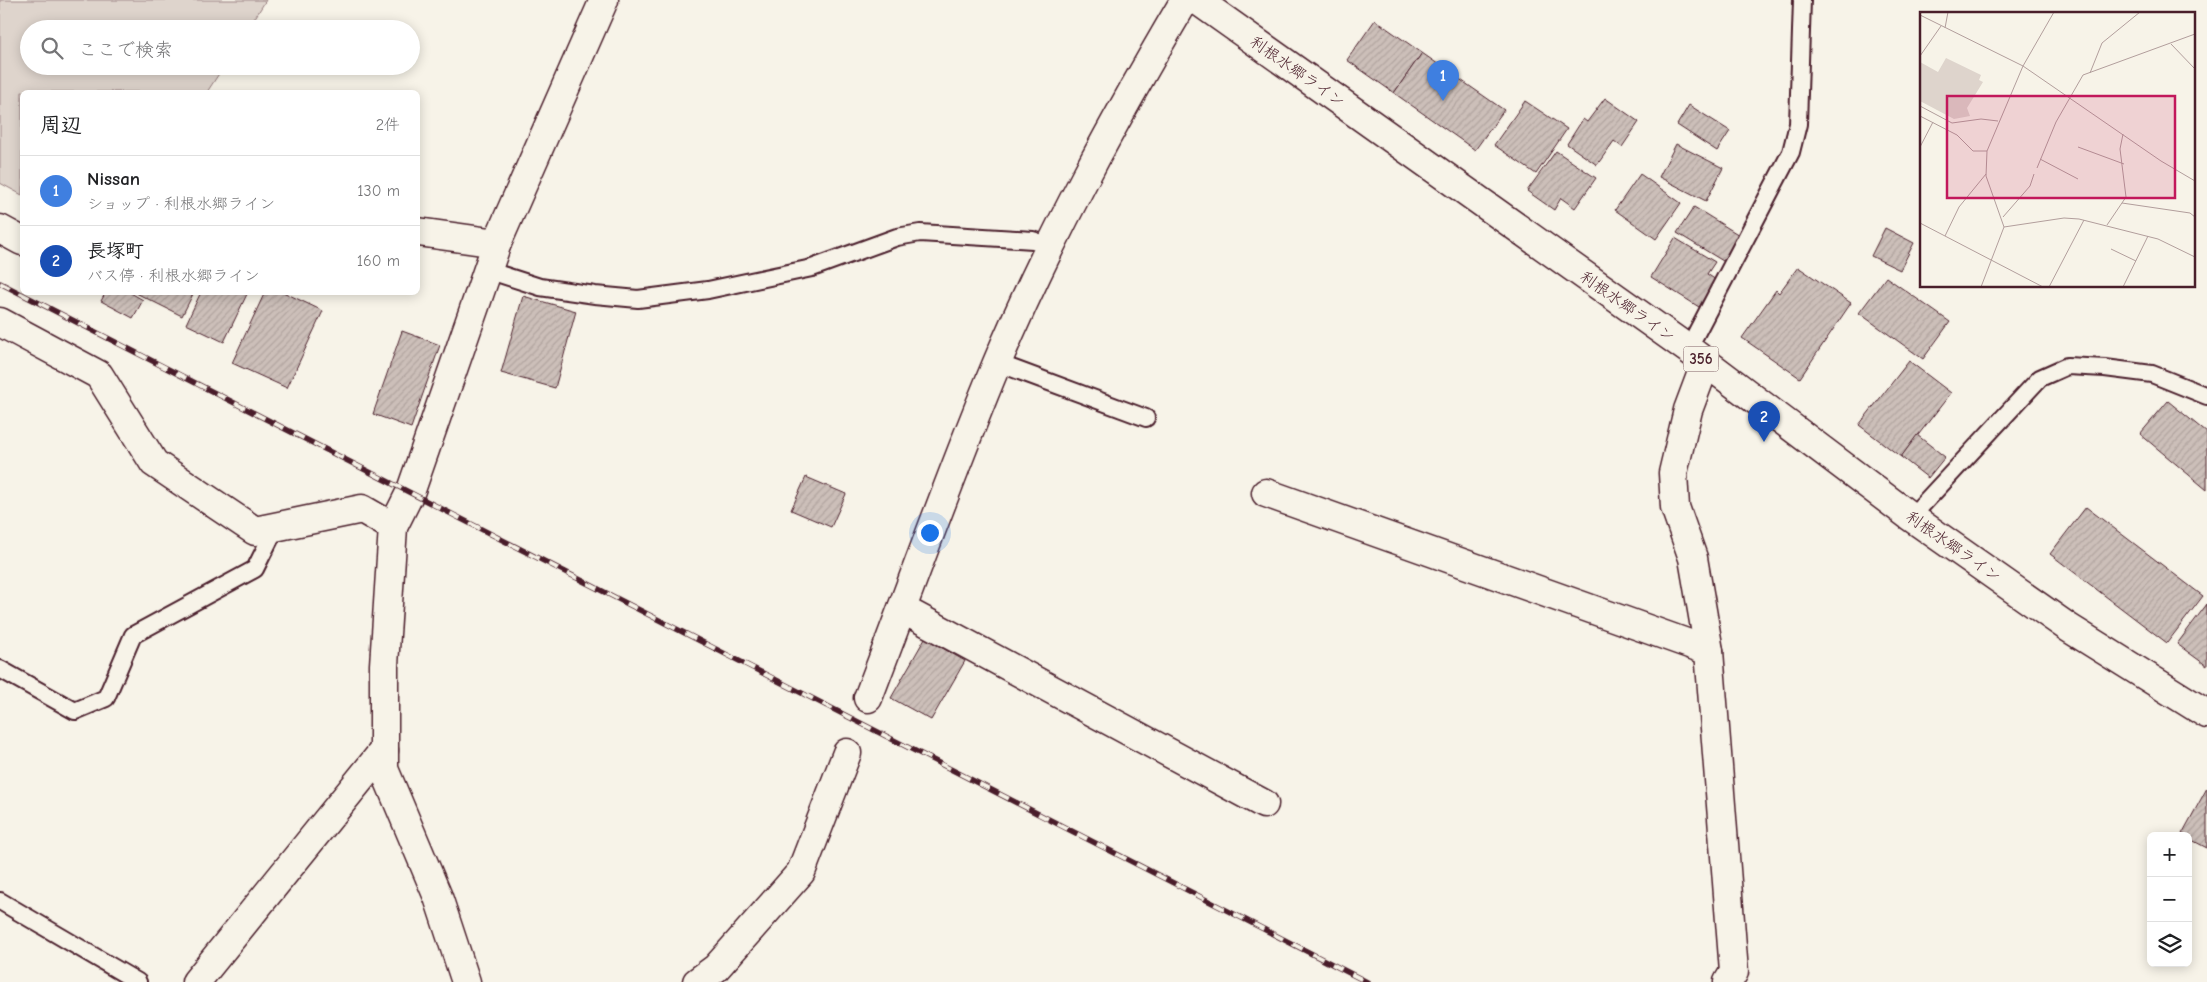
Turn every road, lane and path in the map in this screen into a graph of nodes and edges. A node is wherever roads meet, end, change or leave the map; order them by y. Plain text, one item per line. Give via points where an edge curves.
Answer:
1 (604, 0) edge
2 (1185, 0) edge
3 (1198, 0) edge
4 (1802, 0) edge
5 (0, 229) edge
6 (420, 232) edge
7 (20, 240) edge
8 (497, 243) junction
9 (1051, 246) junction
10 (487, 270) junction
11 (0, 322) edge
12 (1697, 356) junction
13 (998, 363) junction
14 (2207, 396) edge
15 (1146, 418) dead end
16 (1266, 492) dead end
17 (1911, 517) junction
18 (276, 527) junction
19 (393, 527) junction
20 (902, 609) junction
21 (1709, 651) junction
22 (0, 669) edge
23 (868, 698) dead end
24 (2207, 714) edge
25 (384, 750) junction
26 (847, 752) dead end
27 (1264, 804) dead end
28 (0, 900) edge
29 (138, 982) edge
30 (196, 982) edge
31 (466, 982) edge
32 (697, 982) edge
33 (1728, 982) edge

1 - 8 main road
2 - 9 main road via 1123,104
3 - 12 main road, 利根水郷ライン / 356
4 - 12 lane via 1798,124 1791,152
5 - 7 main road
6 - 8 main road
8 - 10 main road
9 - 10 lane via 1033,240 920,233 897,237 812,268 708,290 638,299 540,287
9 - 13 main road
10 - 19 main road via 410,492
11 - 18 main road via 99,375 154,463 255,531
12 - 17 main road, 利根水郷ライン / 356
12 - 21 main road via 1673,473 1675,507 1693,558
13 - 15 lane
13 - 20 main road
14 - 17 lane via 2152,374 2067,366 2040,378
16 - 21 main road
17 - 24 main road, 利根水郷ライン / 356 via 2069,628
18 - 19 main road via 362,509
18 - 22 lane via 255,569 133,635 106,698 75,711
19 - 25 main road via 384,665
20 - 23 main road
20 - 27 main road
21 - 33 main road via 1734,972
25 - 30 main road
25 - 31 main road via 384,769 438,897
26 - 32 main road via 801,872 716,968
28 - 29 lane

